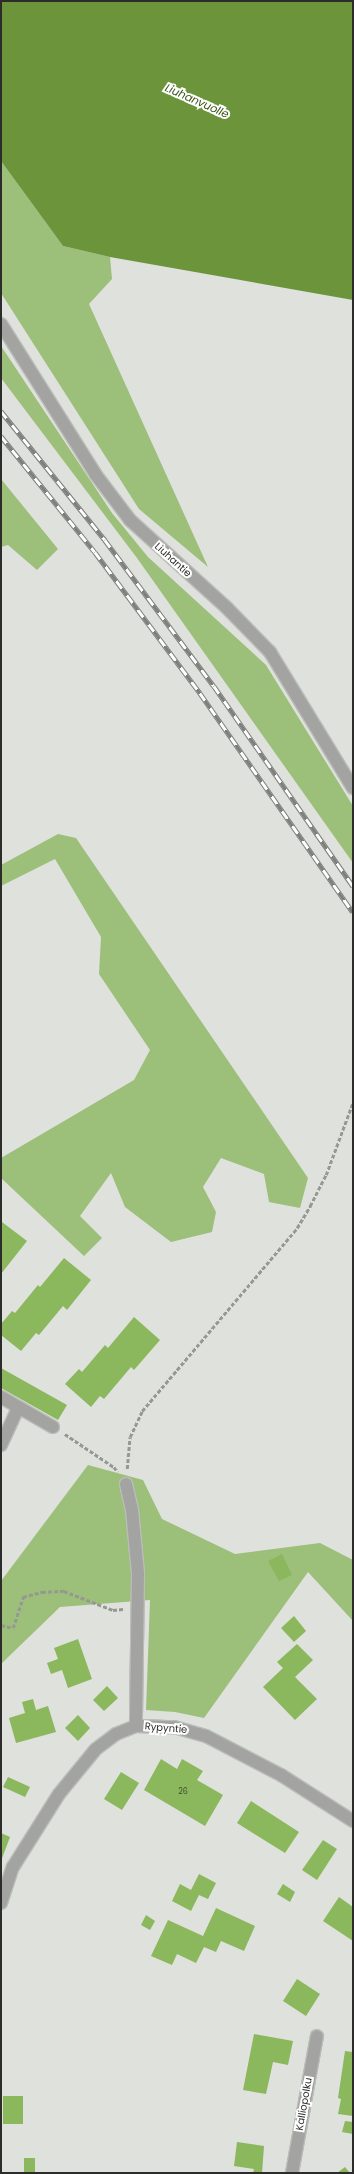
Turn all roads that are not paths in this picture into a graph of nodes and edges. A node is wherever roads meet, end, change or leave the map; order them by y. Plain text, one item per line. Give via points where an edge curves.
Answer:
1 (1, 324) edge
2 (353, 788) edge
3 (1, 1397) edge
4 (18, 1408) junction
5 (53, 1427) road end
6 (1, 1444) edge
7 (126, 1484) road end
8 (136, 1726) junction
9 (353, 1821) edge
10 (1, 1903) edge
11 (317, 2036) dead end
12 (292, 2173) edge

1 - 2 street, Liuhantie via 96,475 130,520 227,608 270,652
3 - 4 street
4 - 5 street
4 - 6 street
7 - 8 street via 132,1517 138,1608
8 - 9 street, Rypyntie via 174,1727 206,1736 281,1775
8 - 10 street, Rypyntie via 116,1734 96,1749 59,1794 13,1868
11 - 12 street, Kalliopolku

